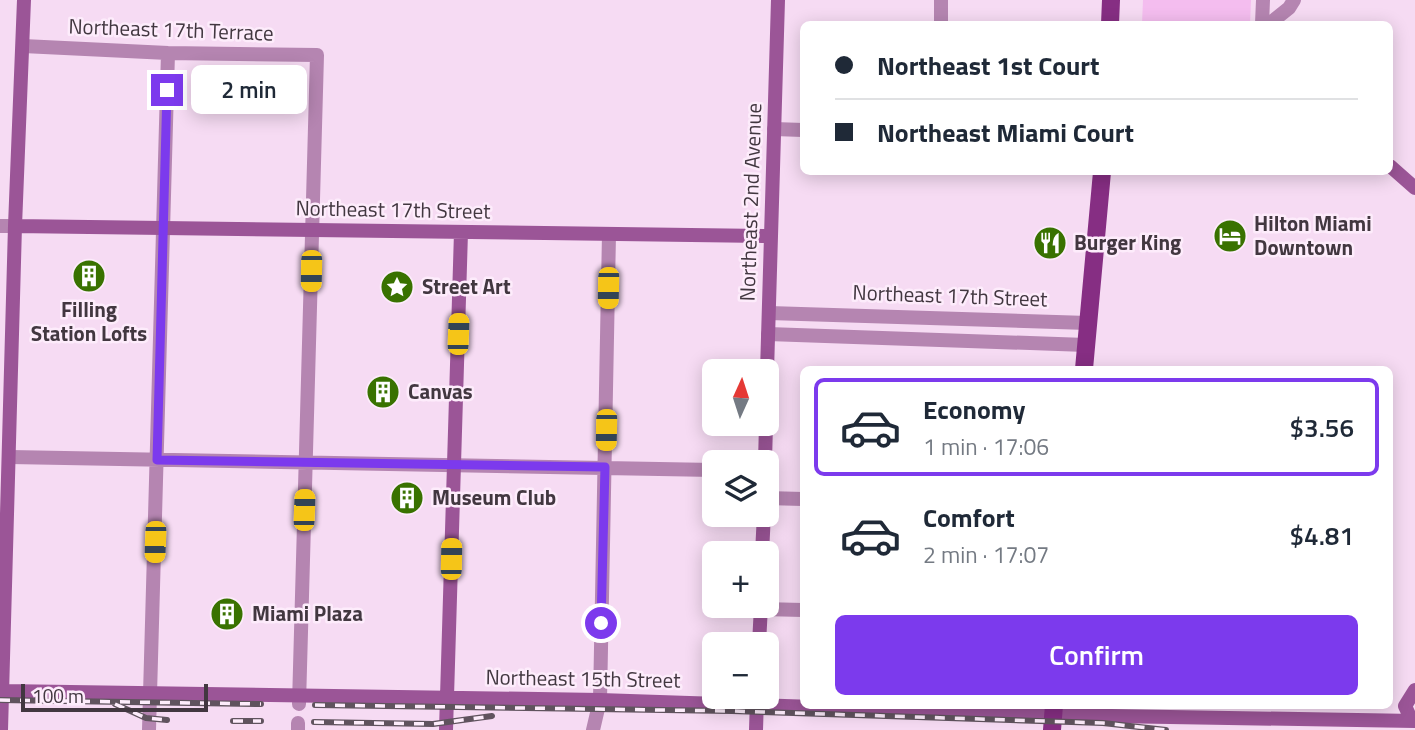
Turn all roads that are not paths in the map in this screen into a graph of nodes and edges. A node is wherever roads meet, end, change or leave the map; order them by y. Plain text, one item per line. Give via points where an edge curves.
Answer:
1 (24, 0) edge
2 (778, 0) edge
3 (941, 0) edge
4 (1111, 0) edge
5 (1263, 0) edge
6 (1294, 0) edge
7 (940, 21) edge
8 (1110, 21) edge
9 (1262, 21) edge
10 (1273, 21) edge
11 (23, 46) junction
12 (168, 53) junction
13 (774, 129) junction
14 (800, 130) edge
15 (1393, 169) edge
16 (1102, 175) edge
17 (1415, 188) edge
18 (7, 226) edge
19 (163, 229) junction
20 (312, 229) junction
21 (461, 232) junction
22 (609, 234) junction
23 (770, 236) junction
24 (769, 313) junction
25 (1088, 323) junction
26 (768, 334) junction
27 (1086, 345) junction
28 (767, 359) edge
29 (1084, 366) edge
30 (10, 457) junction
31 (157, 460) junction
32 (305, 463) junction
33 (454, 464) junction
34 (605, 467) junction
35 (702, 470) edge
36 (779, 498) edge
37 (800, 499) edge
38 (779, 608) edge
39 (800, 610) edge
40 (1415, 690) edge
41 (3, 691) junction
42 (149, 694) junction
43 (447, 698) junction
44 (299, 700) junction
45 (600, 700) junction
46 (702, 701) edge
47 (779, 702) edge
48 (800, 703) edge
49 (757, 709) edge
50 (905, 709) edge
51 (1053, 717) edge
52 (1412, 723) edge
53 (1, 730) edge
54 (149, 730) edge
55 (446, 730) edge
56 (593, 730) edge
57 (756, 730) edge

1 - 11 main road
2 - 13 main road, Northeast 2nd Avenue
3 - 7 street
4 - 8 main road
5 - 9 street
6 - 10 street
11 - 12 street, Northeast 17th Terrace
11 - 18 main road
12 - 19 street
12 - 20 street, Northeast 17th Terrace via 317,55
13 - 14 street
13 - 23 main road, Northeast 2nd Avenue
15 - 17 main road
16 - 25 main road
18 - 19 main road, Northeast 17th Street
18 - 30 main road
19 - 20 main road, Northeast 17th Street
19 - 31 street
20 - 21 main road, Northeast 17th Street
20 - 32 street
21 - 22 main road, Northeast 17th Street
21 - 33 main road
22 - 23 main road, Northeast 17th Street
22 - 34 street
23 - 24 main road, Northeast 2nd Avenue
24 - 25 street, Northeast 17th Street
24 - 26 main road, Northeast 2nd Avenue
25 - 27 main road
26 - 27 street, Northeast 17th Street
26 - 28 main road, Northeast 2nd Avenue
27 - 29 main road
30 - 31 street
30 - 41 main road
31 - 32 street
31 - 42 street
32 - 33 street
32 - 44 street
33 - 34 street
33 - 43 main road
34 - 35 street
34 - 45 street
36 - 37 street
38 - 39 street
40 - 52 main road via 1405,706
41 - 42 main road, Northeast 15th Street
41 - 53 main road
42 - 44 main road, Northeast 15th Street
42 - 54 street
43 - 44 main road, Northeast 15th Street
43 - 45 main road, Northeast 15th Street
43 - 55 main road
45 - 46 main road, Northeast 15th Street
45 - 56 street
47 - 48 main road, Northeast 15th Street
49 - 57 main road
50 - 51 main road, Northeast 15th Street
51 - 52 main road, Northeast 15th Street

